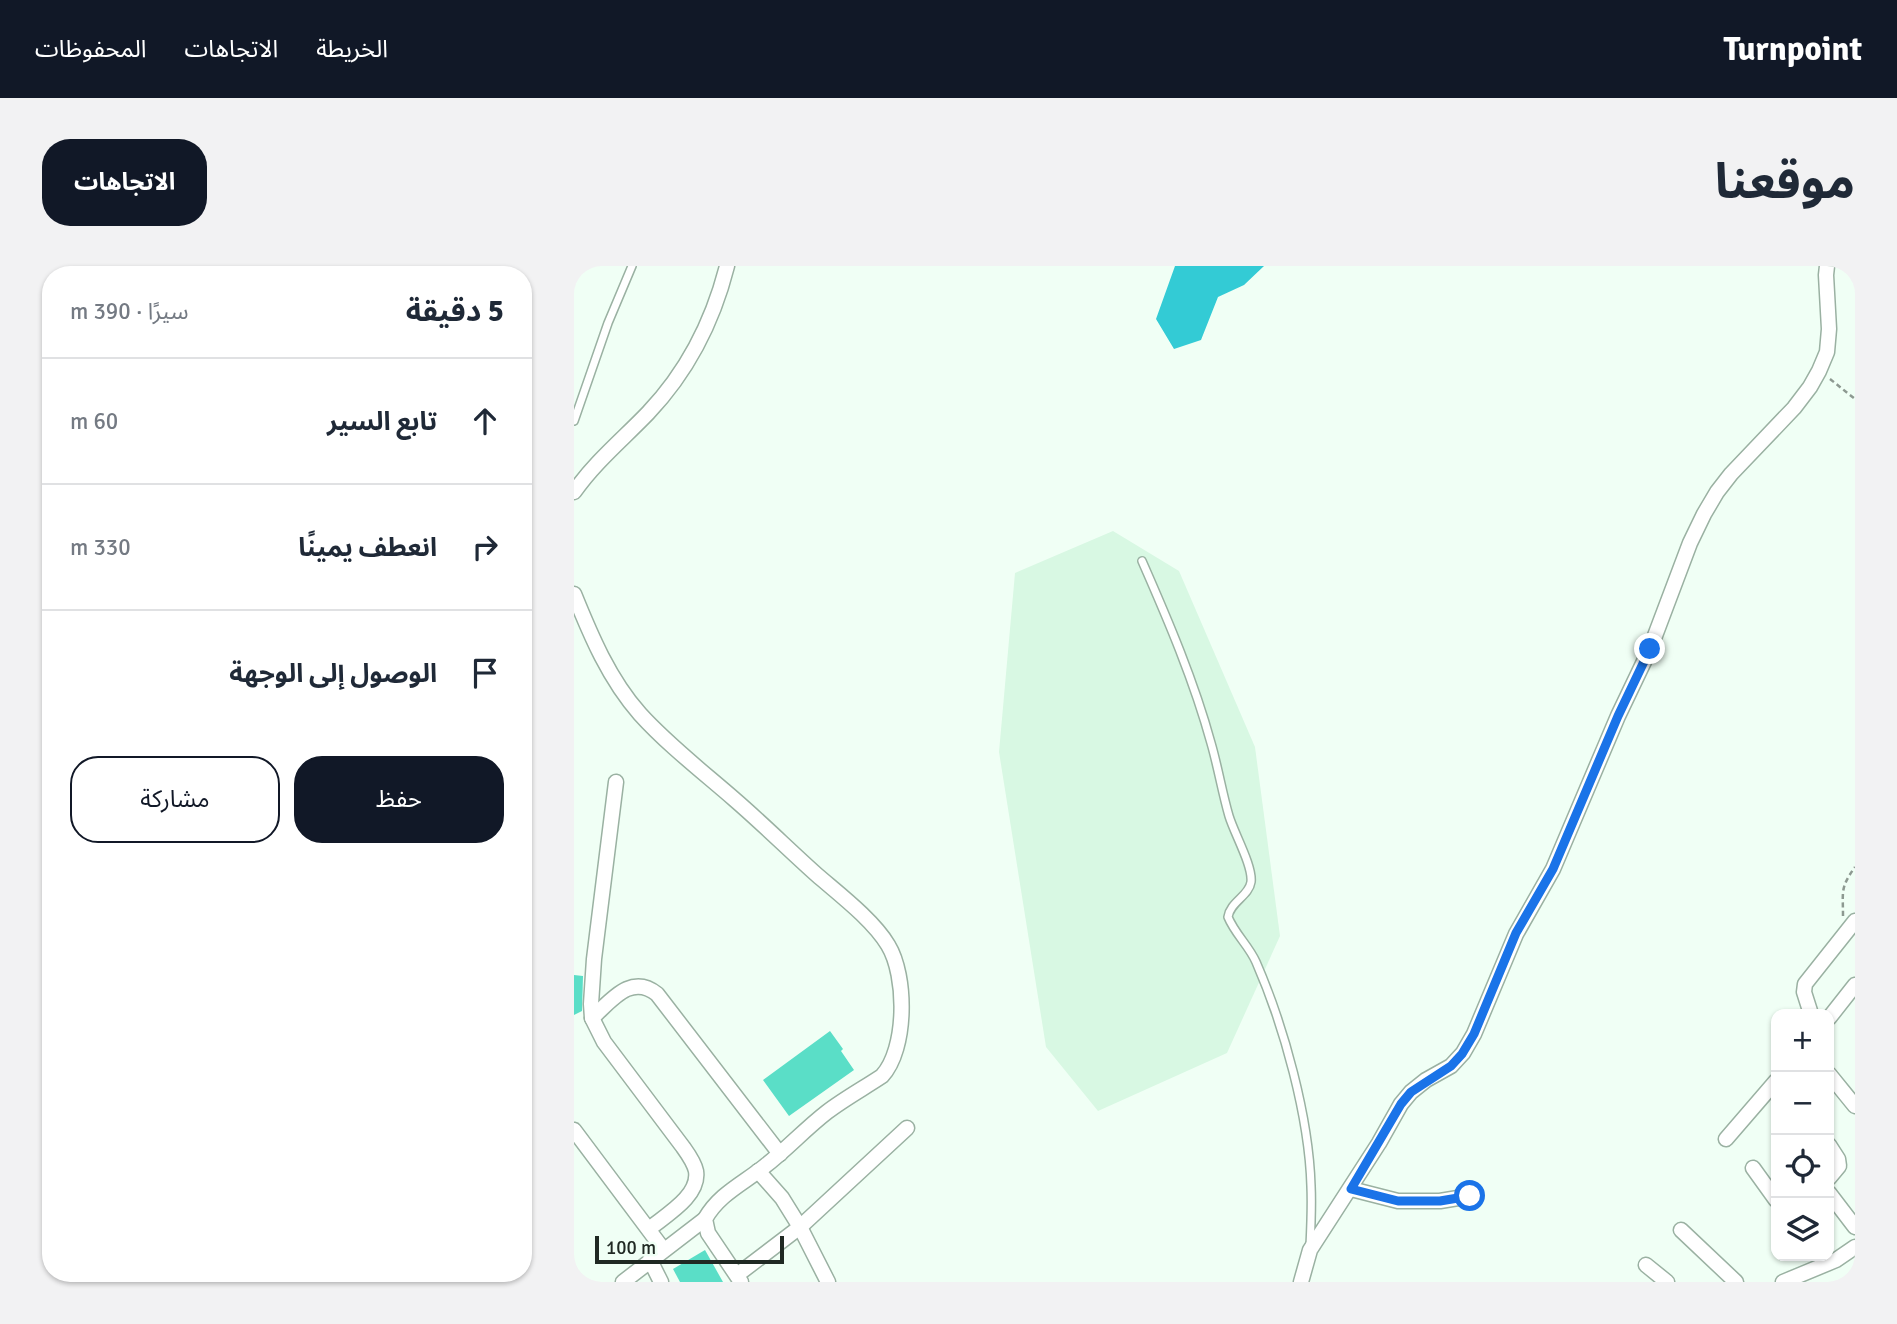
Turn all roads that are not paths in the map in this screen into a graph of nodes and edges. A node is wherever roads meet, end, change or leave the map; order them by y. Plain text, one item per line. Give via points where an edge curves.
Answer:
1 (727, 266) edge
2 (1828, 266) edge
3 (629, 267) edge
4 (574, 421) edge
5 (574, 492) edge
6 (1142, 561) dead end
7 (574, 594) edge
8 (616, 782) dead end
9 (1855, 921) edge
10 (1854, 990) edge
11 (1809, 1009) edge
12 (1834, 1012) edge
13 (592, 1018) junction
14 (1834, 1080) edge
15 (1771, 1087) edge
16 (1855, 1106) edge
17 (907, 1128) dead end
18 (574, 1130) edge
19 (1726, 1139) dead end
20 (1834, 1153) edge
21 (780, 1154) junction
22 (1753, 1168) dead end
23 (758, 1171) junction
24 (1834, 1172) edge
25 (1351, 1189) junction
26 (1470, 1196) dead end
27 (1775, 1198) edge
28 (1833, 1198) edge
29 (705, 1219) junction
30 (800, 1227) junction
31 (1855, 1227) edge
32 (649, 1228) junction
33 (1681, 1230) dead end
34 (1855, 1247) edge
35 (663, 1249) junction
36 (1310, 1251) junction
37 (650, 1260) junction
38 (1646, 1265) dead end
39 (1817, 1269) edge
40 (739, 1278) edge
41 (623, 1282) edge
42 (661, 1282) edge
43 (828, 1282) edge
44 (1301, 1282) edge
45 (1667, 1282) edge
46 (1736, 1282) edge
47 (1783, 1282) edge

1 - 5 street via 710,317 682,370
2 - 25 street via 1829,329 1819,371 1794,408 1731,474 1704,514 1553,869 1516,933 1468,1044 1451,1066 1411,1092 1401,1104
3 - 4 lane
6 - 36 lane via 1189,678 1211,741 1229,818 1250,869 1249,887 1228,917 1259,971 1295,1085 1307,1141
7 - 21 street via 608,667 638,712 850,905 887,944 897,962 900,1018 888,1069 827,1112
8 - 13 street via 594,959
9 - 11 street via 1805,984
10 - 12 street
13 - 21 street via 625,989 649,988
13 - 32 street via 604,1042 696,1171 689,1196
14 - 16 street
15 - 19 street
17 - 30 street
18 - 32 street
20 - 24 street via 1839,1166
21 - 23 street
22 - 27 street
23 - 29 street via 734,1187
23 - 30 street
25 - 26 street via 1398,1201
25 - 36 street
28 - 31 street
29 - 35 street
29 - 40 street via 708,1233
30 - 40 street
30 - 43 street
32 - 35 street
33 - 46 street
34 - 39 street
35 - 37 street
36 - 44 street
37 - 41 street
37 - 42 street
38 - 45 street
39 - 47 street

